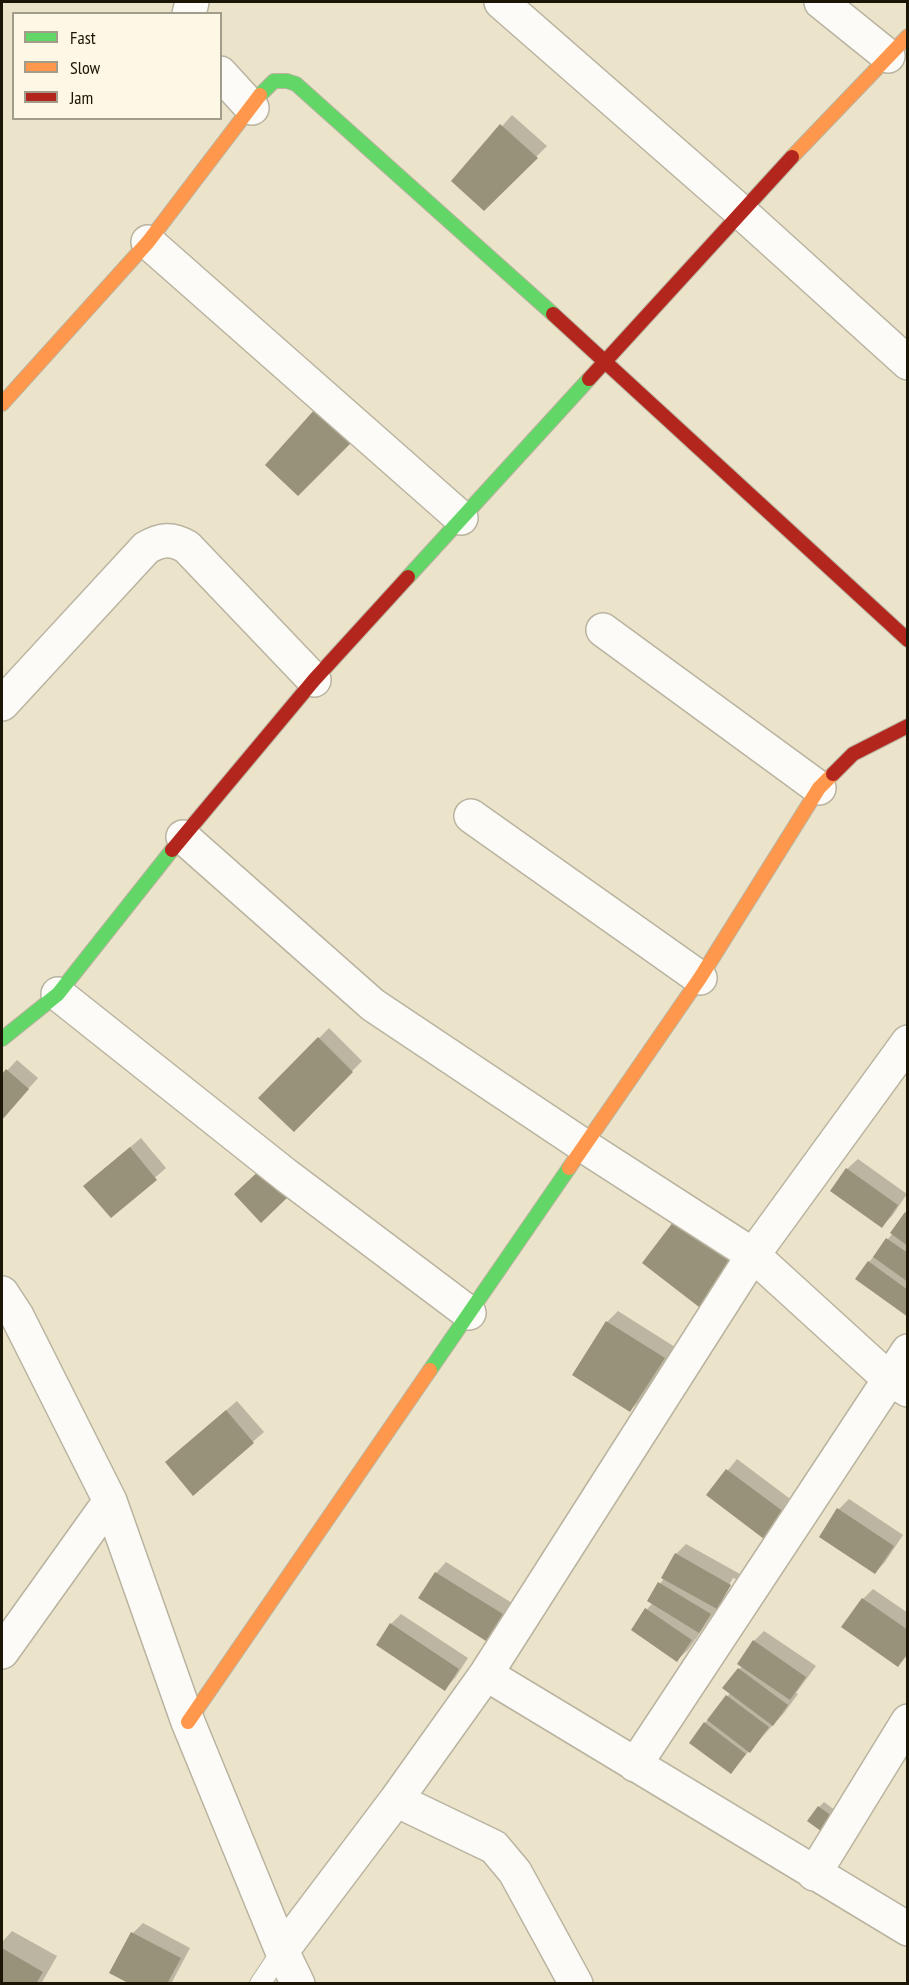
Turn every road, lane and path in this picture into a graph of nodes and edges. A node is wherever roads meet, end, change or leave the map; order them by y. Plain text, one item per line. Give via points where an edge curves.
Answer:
1 (501, 2) edge
2 (821, 2) edge
3 (898, 46) edge
4 (222, 75) edge
5 (252, 108) junction
6 (741, 212) junction
7 (148, 242) junction
8 (906, 359) edge
9 (605, 361) junction
10 (2, 404) edge
11 (461, 518) junction
12 (603, 630) dead end
13 (908, 640) edge
14 (314, 680) junction
15 (2, 704) edge
16 (908, 726) edge
17 (819, 788) junction
18 (471, 816) dead end
19 (183, 837) junction
20 (700, 978) junction
21 (58, 994) junction
22 (2, 1039) edge
23 (908, 1042) edge
24 (584, 1146) junction
25 (753, 1255) junction
26 (2, 1296) edge
27 (469, 1313) junction
28 (908, 1351) edge
29 (898, 1384) edge
30 (110, 1501) junction
31 (2, 1652) edge
32 (486, 1674) junction
33 (908, 1721) edge
34 (188, 1722) junction
35 (635, 1765) junction
36 (396, 1800) junction
37 (814, 1874) junction
38 (908, 1929) edge
39 (282, 1951) junction
40 (260, 1983) edge
41 (298, 1983) edge
42 (576, 1983) edge

1 - 6 street
2 - 3 street
3 - 6 street
4 - 5 street
5 - 7 street
5 - 9 street via 267,85 275,80 296,84
6 - 8 street
6 - 9 street
7 - 10 street
7 - 11 street
9 - 11 street
9 - 13 street
11 - 14 street
12 - 17 street
14 - 15 street via 187,547 166,540 146,548
14 - 19 street
16 - 17 street via 853,754
17 - 20 street
18 - 20 street
19 - 21 street
19 - 24 street via 373,1005
20 - 24 street
21 - 22 street
21 - 27 street via 287,1176
23 - 25 street
24 - 25 street
24 - 27 street
25 - 29 street
25 - 32 street
26 - 30 street via 17,1316
27 - 34 street
28 - 29 street
29 - 35 street
30 - 31 street
30 - 34 street
32 - 35 street
32 - 36 street
33 - 37 street
34 - 39 street
35 - 37 street
36 - 39 street
36 - 42 street via 494,1847 514,1872
37 - 38 street
39 - 40 lane
39 - 41 street

